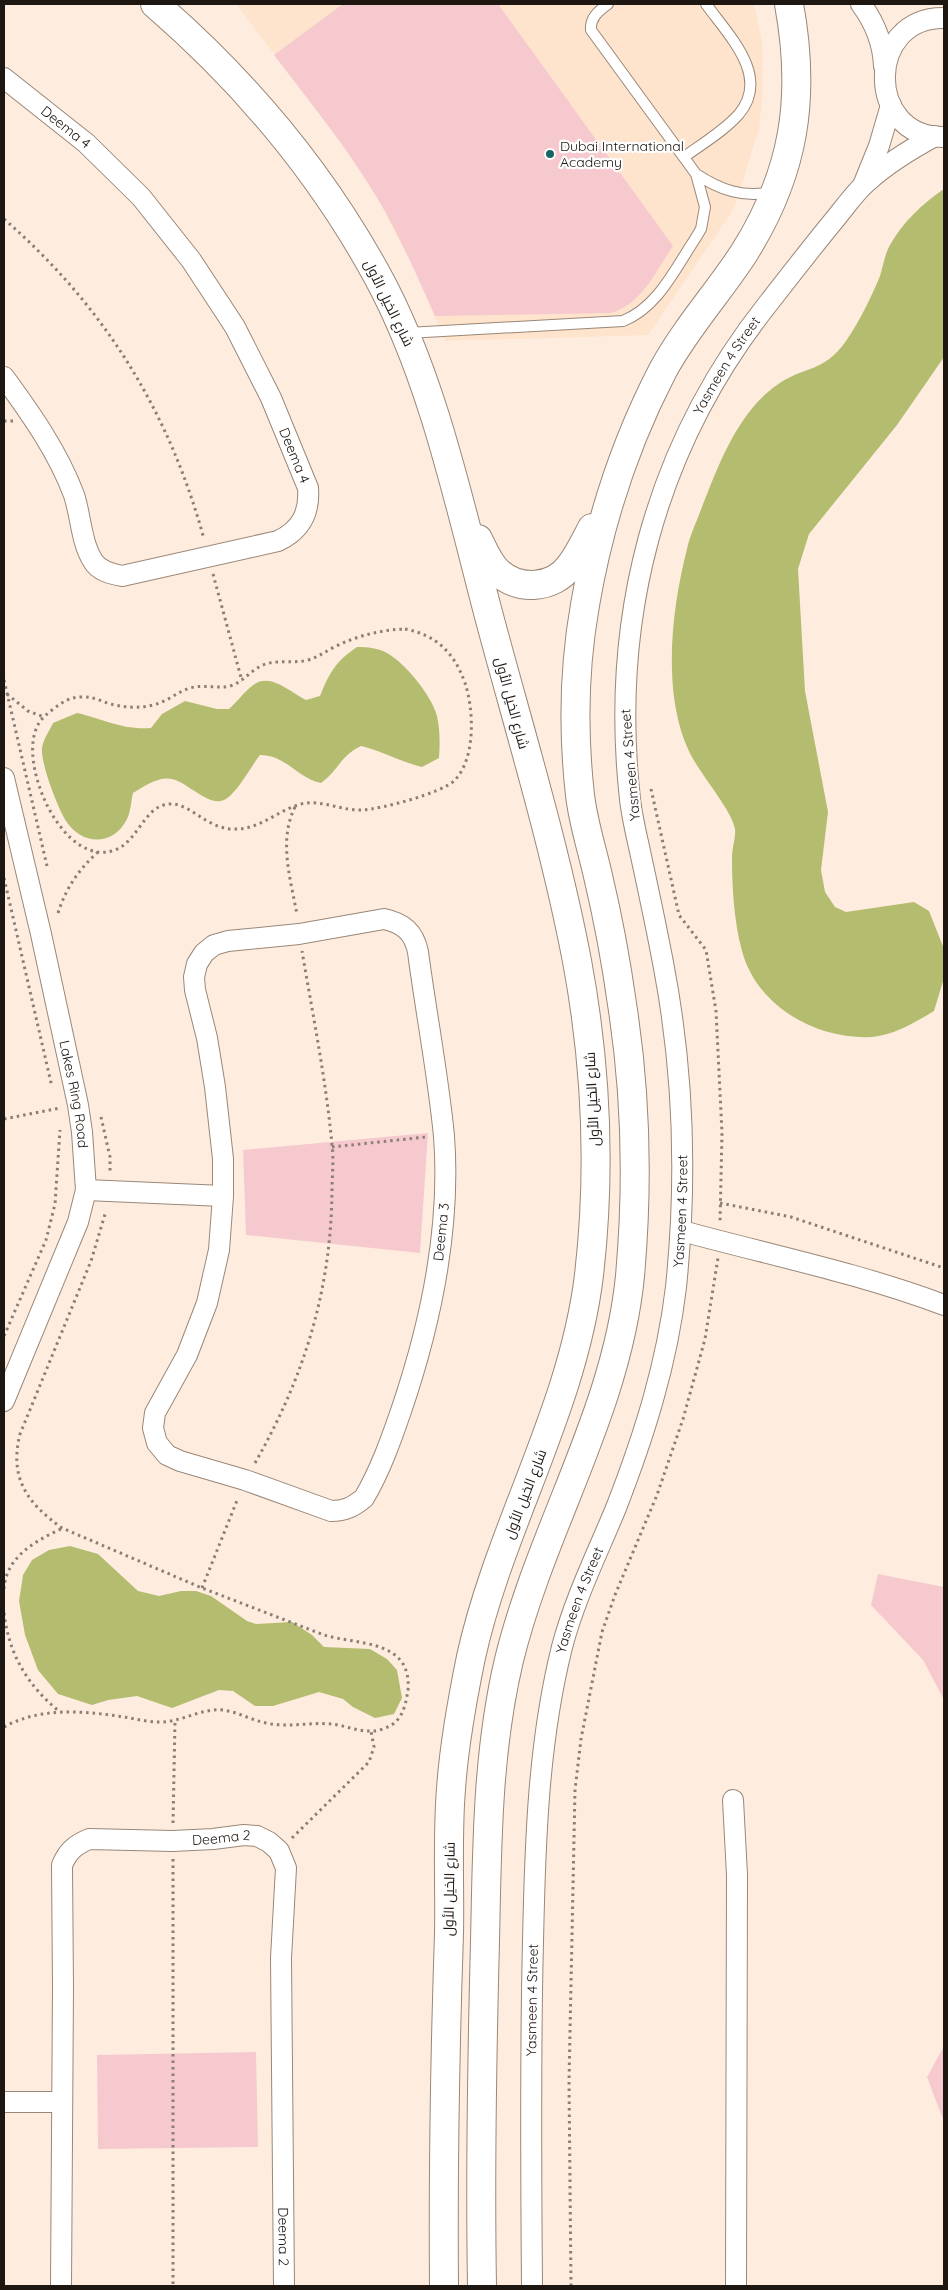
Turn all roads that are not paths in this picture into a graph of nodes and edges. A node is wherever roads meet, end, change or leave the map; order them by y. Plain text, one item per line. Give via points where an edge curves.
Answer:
1 (155, 4) edge
2 (608, 4) edge
3 (706, 4) edge
4 (789, 4) edge
5 (861, 4) edge
6 (944, 18) edge
7 (884, 69) junction
8 (4, 78) edge
9 (891, 105) junction
10 (939, 137) edge
11 (684, 157) junction
12 (696, 174) junction
13 (863, 185) junction
14 (777, 191) junction
15 (406, 333) junction
16 (4, 377) edge
17 (10, 398) edge
18 (611, 491) junction
19 (458, 499) junction
20 (4, 778) edge
21 (86, 1190) junction
22 (223, 1196) junction
23 (682, 1231) junction
24 (944, 1305) edge
25 (4, 1401) edge
26 (733, 1800) dead end
27 (4, 2102) edge
28 (62, 2102) junction
29 (61, 2286) edge
30 (284, 2286) edge
31 (444, 2286) edge
32 (482, 2286) edge
33 (532, 2286) edge
34 (736, 2286) edge

1 - 15 main road, شارع الخيل الأول via 225,67 307,166 344,219
2 - 11 lane via 594,16 591,30
3 - 11 lane via 742,54 751,74 750,91 744,107 727,125
4 - 14 main road via 797,46 798,95 791,144
5 - 7 street via 878,33
6 - 7 street via 917,23 901,35 890,50
7 - 9 street via 885,88
8 - 17 street, Deema 4 via 86,144 142,197 191,260 235,327 304,473 309,503 300,526 278,541 122,576 107,573 94,564 86,550 74,496 59,460
9 - 10 street via 902,120 917,131
9 - 13 street
10 - 13 street via 897,159
11 - 12 lane
12 - 14 lane via 728,191 761,194
12 - 15 lane via 705,207 701,229 654,300 635,316 610,323
13 - 23 street, Yasmeen 4 Street via 742,336 701,405 668,477 644,554 629,632 623,712 629,792 665,971 678,1058 684,1145
14 - 18 main road via 746,250 667,363 635,427
15 - 19 main road, شارع الخيل الأول
16 - 17 street, Deema 4
18 - 19 main road via 570,567 558,578 526,585 510,581 497,571
18 - 32 main road via 583,613 577,675 576,738 580,800 614,954 629,1062 634,1172 629,1281 620,1335 606,1388 532,1583 510,1658 494,1736 488,1794 482,2029
19 - 31 main road, شارع الخيل الأول via 577,961 591,1066 595,1171 588,1277 579,1329 550,1431 495,1572 473,1650 457,1725 450,1795
20 - 21 street, Lakes Ring Road via 78,1105
21 - 22 street
21 - 25 street, Lakes Ring Road via 68,1250
22 - 22 street, Deema 3 via 215,1087 195,990 197,964 204,953 214,945 228,941 300,934 384,919 405,927 418,952 444,1135 442,1229 430,1310 406,1397 367,1492 355,1506 343,1511 331,1511 180,1461 167,1455 157,1443 153,1428 155,1413 187,1356 207,1303 219,1250
23 - 24 street via 848,1273
23 - 33 street, Yasmeen 4 Street via 665,1359 644,1433 563,1643 548,1711 540,1781 534,1900
26 - 34 street via 737,1875
27 - 28 street
28 - 29 street, Deema 2
28 - 30 street, Deema 2 via 62,1865 67,1853 76,1844 89,1839 173,1841 244,1835 270,1842 279,1851 286,1868 281,1958

